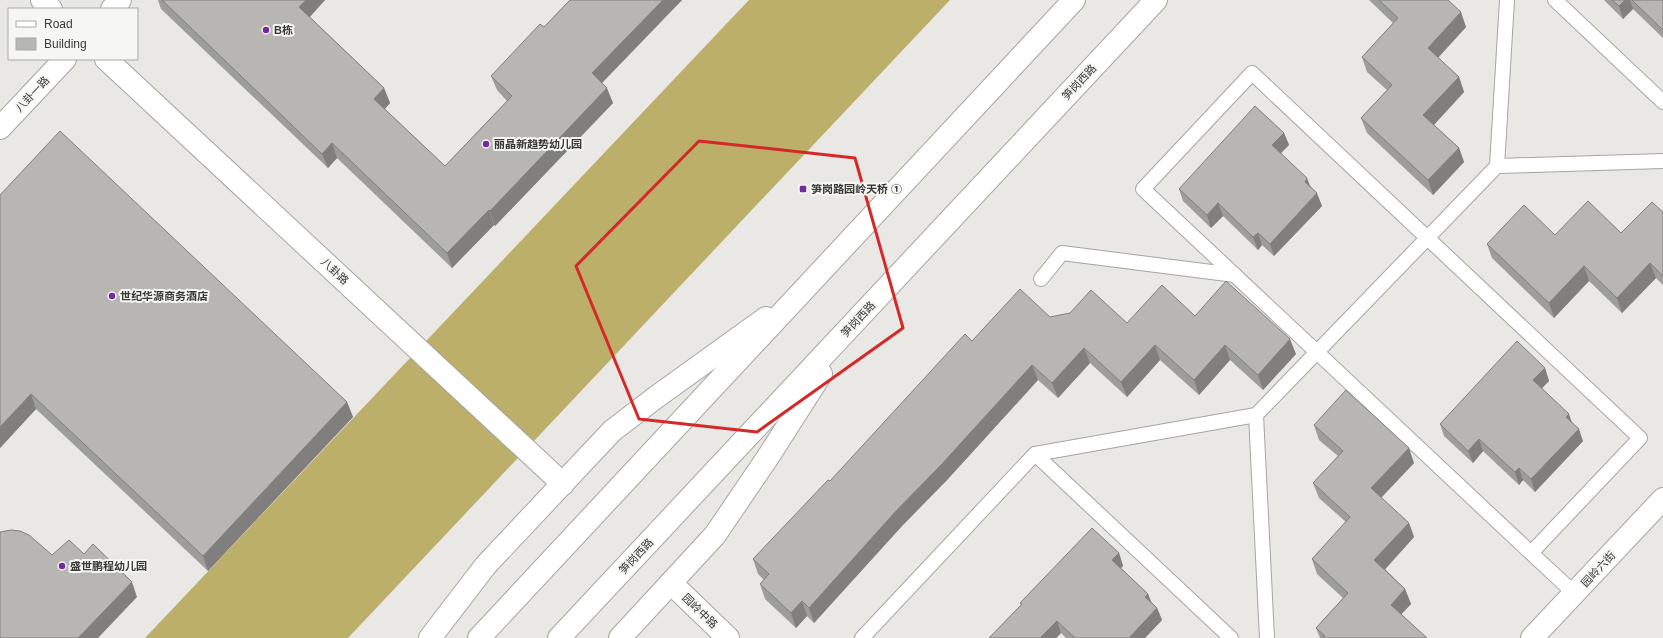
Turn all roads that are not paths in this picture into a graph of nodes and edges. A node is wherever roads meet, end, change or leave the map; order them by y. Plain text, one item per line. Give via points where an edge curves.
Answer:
1 (42, 0) edge
2 (120, 0) edge
3 (1074, 0) edge
4 (1156, 0) edge
5 (1507, 0) edge
6 (1555, 0) edge
7 (50, 8) edge
8 (113, 8) edge
9 (64, 60) edge
10 (107, 60) edge
11 (1663, 102) edge
12 (0, 128) edge
13 (1663, 161) edge
14 (1497, 166) junction
15 (1428, 237) junction
16 (1235, 275) junction
17 (1041, 278) dead end
18 (804, 291) junction
19 (848, 330) junction
20 (1317, 352) junction
21 (1256, 415) junction
22 (1034, 454) junction
23 (563, 484) junction
24 (1663, 499) edge
25 (1531, 553) junction
26 (671, 583) junction
27 (1574, 593) junction
28 (430, 638) edge
29 (479, 638) edge
30 (559, 638) edge
31 (620, 638) edge
32 (728, 638) edge
33 (862, 638) edge
34 (1231, 638) edge
35 (1267, 638) edge
36 (1532, 638) edge

1 - 7 main road
2 - 8 main road
3 - 18 main road
4 - 19 main road, 笋岗西路
5 - 14 lane
6 - 11 lane
9 - 12 main road, 八卦一路
10 - 23 main road, 八卦路
13 - 14 lane
14 - 15 lane
15 - 16 lane via 1252,73 1143,189
15 - 20 lane
15 - 25 lane via 1640,438
16 - 17 lane via 1062,253
16 - 20 lane
18 - 23 main road via 612,431
18 - 29 main road
19 - 26 main road via 768,457 715,535
19 - 30 main road, 笋岗西路
20 - 21 lane
20 - 25 lane
21 - 22 lane
21 - 35 lane
22 - 33 lane
22 - 34 lane
23 - 28 main road via 486,565
24 - 27 main road, 园岭六街
25 - 27 lane
26 - 31 main road
26 - 32 main road, 园岭中路
27 - 36 main road, 园岭六街

